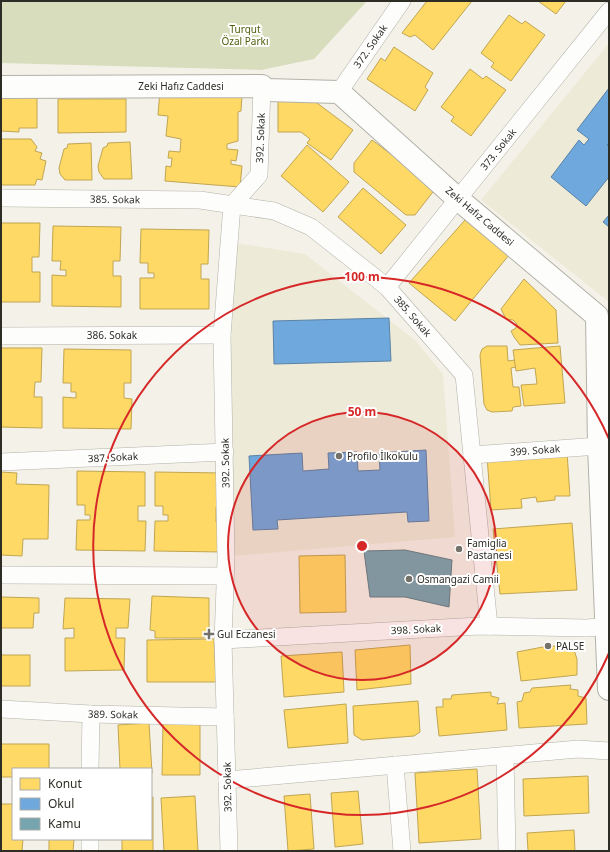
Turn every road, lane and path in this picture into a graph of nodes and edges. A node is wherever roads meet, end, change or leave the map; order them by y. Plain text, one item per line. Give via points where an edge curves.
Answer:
1 (402, 1) edge
2 (609, 11) edge
3 (262, 86) junction
4 (1, 87) edge
5 (338, 92) junction
6 (1, 198) edge
7 (458, 199) junction
8 (232, 205) junction
9 (387, 286) junction
10 (603, 317) edge
11 (222, 335) junction
12 (1, 336) edge
13 (599, 446) junction
14 (225, 452) junction
15 (472, 455) junction
16 (1, 462) edge
17 (1, 575) edge
18 (225, 576) junction
19 (489, 626) junction
20 (607, 627) edge
21 (223, 640) junction
22 (609, 689) edge
23 (1, 709) edge
24 (91, 714) junction
25 (225, 716) junction
26 (609, 751) edge
27 (505, 756) junction
28 (395, 765) junction
29 (90, 768) edge
30 (227, 780) junction
31 (90, 840) edge
32 (90, 851) edge
33 (229, 851) edge
34 (402, 851) edge
35 (507, 851) edge

1 - 5 street, 372. Sokak
2 - 7 street, 373. Sokak
3 - 4 street, Zeki Hafız Caddesi
3 - 5 street, Zeki Hafız Caddesi via 266,90
3 - 8 street, 392. Sokak via 259,175
5 - 7 street, Zeki Hafız Caddesi
6 - 8 street, 385. Sokak via 200,200
7 - 9 street, 373. Sokak
7 - 10 street, Zeki Hafız Caddesi
8 - 9 street, 385. Sokak via 274,211 311,227
8 - 11 street, 392. Sokak
9 - 15 street, 385. Sokak via 464,375
10 - 13 street, Zeki Hafız Caddesi
11 - 12 street, 386. Sokak
11 - 14 street, 392. Sokak
13 - 15 street, 399. Sokak
13 - 20 street, Zeki Hafız Caddesi
14 - 16 street, 387. Sokak
14 - 18 street, 392. Sokak
15 - 19 street, 385. Sokak
17 - 18 street
18 - 21 street, 392. Sokak
19 - 20 street, 398. Sokak
19 - 21 street, 398. Sokak
20 - 22 street, Zeki Hafız Caddesi
21 - 25 street, 392. Sokak
23 - 24 street, 389. Sokak
24 - 25 street, 389. Sokak
24 - 29 street
25 - 30 street, 392. Sokak
26 - 27 street via 578,749
27 - 28 street
27 - 35 street
28 - 30 street
28 - 34 street
30 - 33 street, 392. Sokak
31 - 32 street

